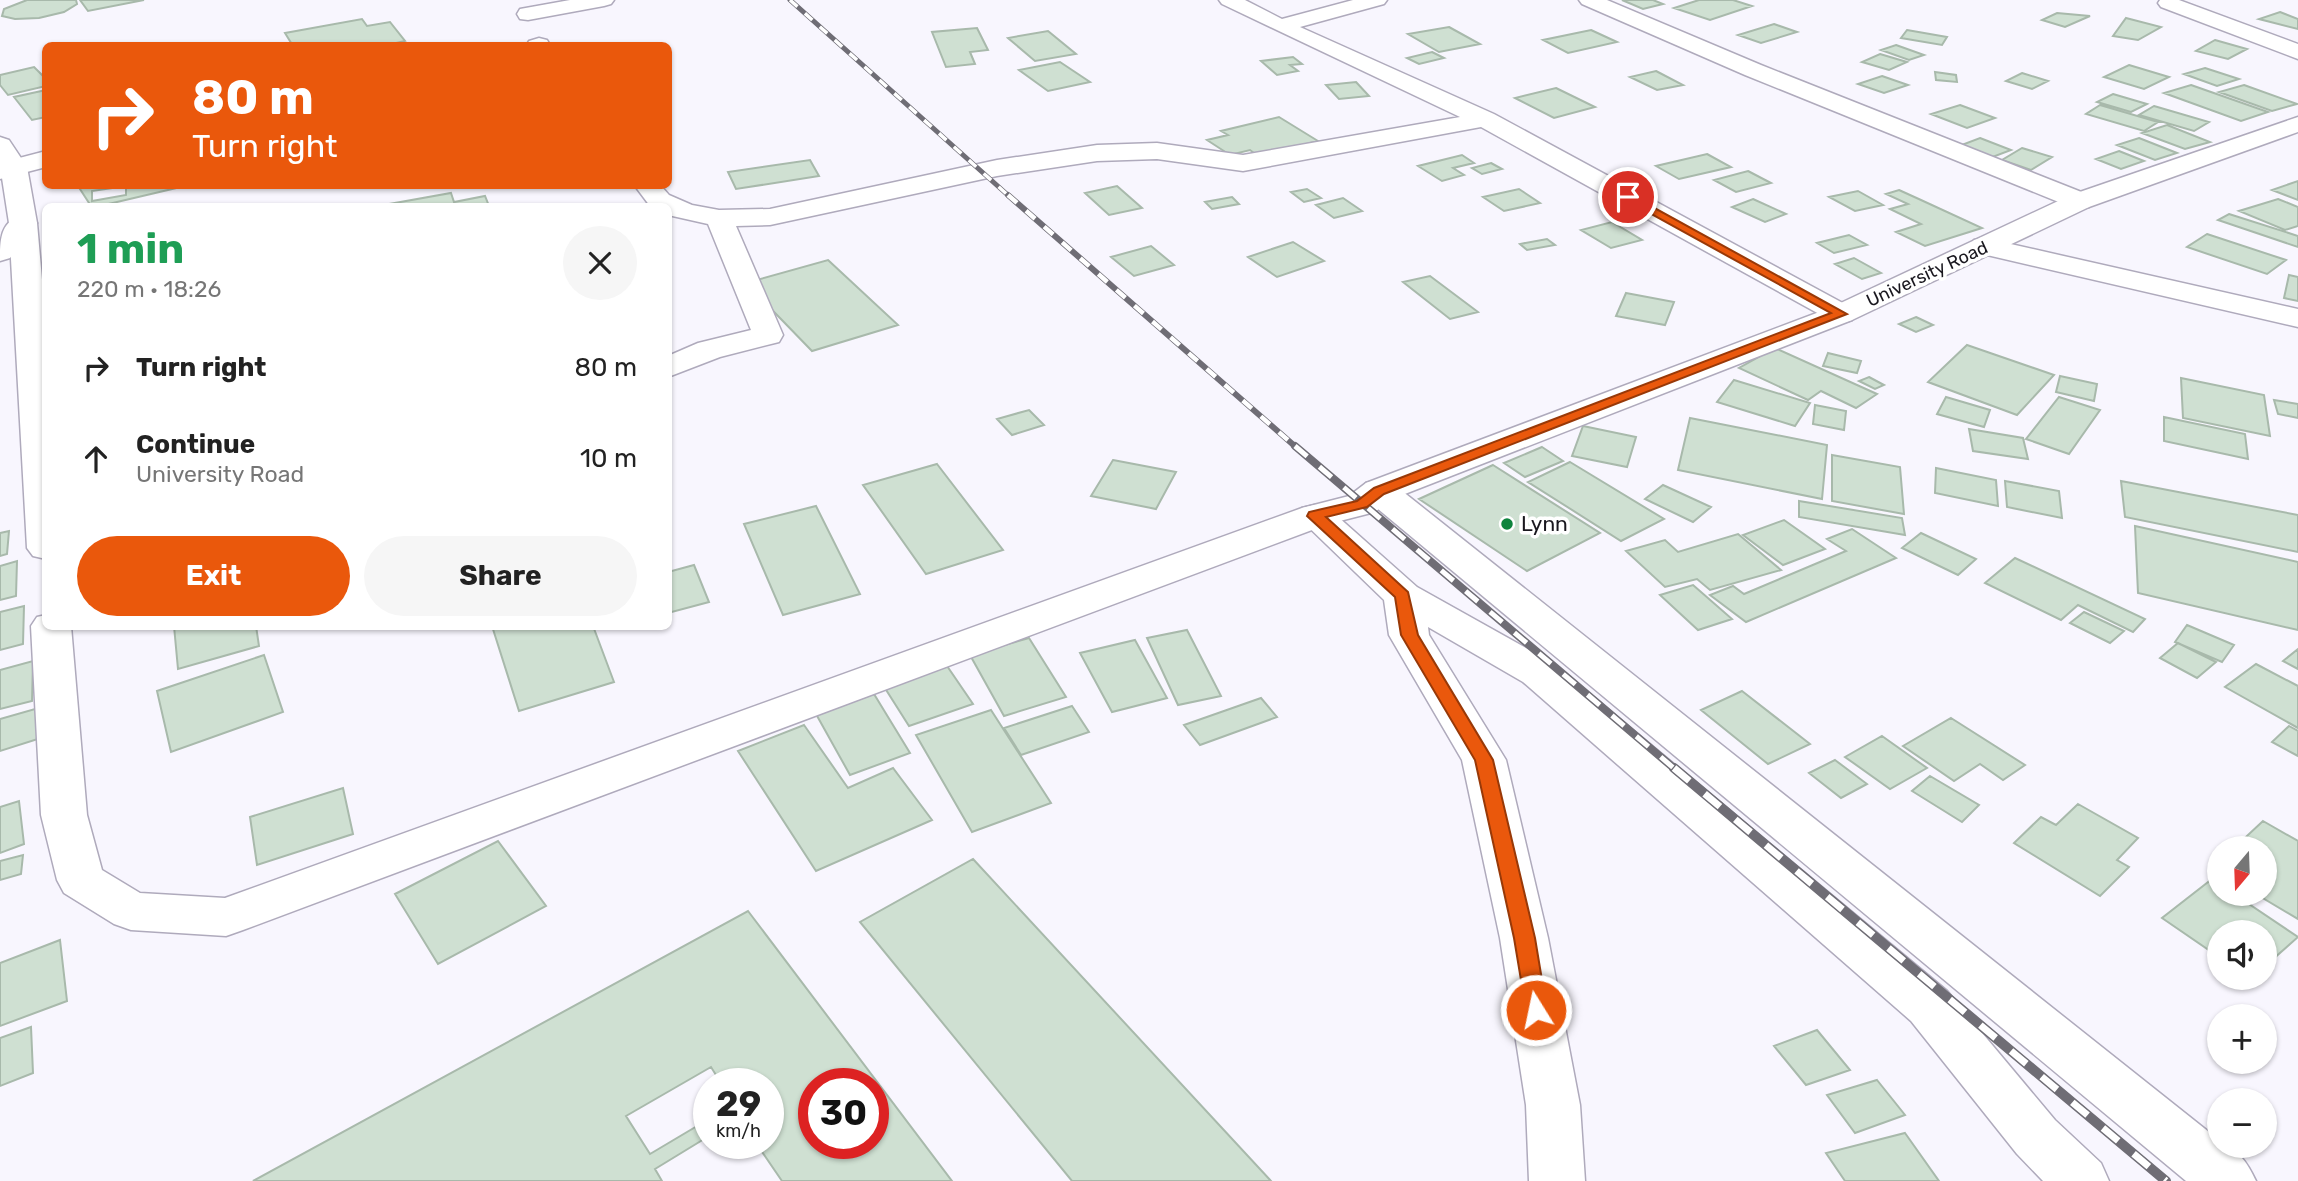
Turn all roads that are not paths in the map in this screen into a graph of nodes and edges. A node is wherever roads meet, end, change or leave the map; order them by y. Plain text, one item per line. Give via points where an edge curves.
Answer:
1 (604, 0) edge
2 (1229, 0) edge
3 (1377, 0) edge
4 (1589, 0) edge
5 (2178, 0) edge
6 (524, 7) edge
7 (1280, 26) junction
8 (537, 42) edge
9 (2298, 52) edge
10 (1485, 119) junction
11 (2298, 124) edge
12 (42, 159) edge
13 (5, 161) edge
14 (650, 189) edge
15 (2080, 201) junction
16 (665, 203) edge
17 (672, 206) edge
18 (719, 218) junction
19 (23, 223) junction
20 (1984, 246) junction
21 (0, 251) edge
22 (1841, 314) junction
23 (2298, 318) edge
24 (672, 366) edge
25 (42, 491) edge
26 (1370, 497) junction
27 (1315, 516) junction
28 (1403, 596) junction
29 (51, 630) edge
30 (1557, 1181) edge
31 (2081, 1181) edge
32 (2228, 1181) edge

1 - 6 street
2 - 7 street
3 - 7 street
4 - 15 street
5 - 9 street via 2168,3
6 - 8 street
7 - 10 street
10 - 18 street via 1243,163 1157,151 1097,153 997,168 770,217
10 - 22 street
11 - 15 street, University Road
12 - 13 street
13 - 19 street
14 - 16 street
15 - 20 street, University Road
17 - 18 street
18 - 24 street via 768,335 709,350
19 - 21 street
19 - 25 street
20 - 22 street, University Road
20 - 23 street
22 - 26 street, University Road
26 - 27 street, University Road
26 - 32 street
27 - 28 street
27 - 29 street, University Road via 226,918 131,911 81,880 64,815
28 - 30 street via 1409,635 1484,760 1527,951 1553,1105
28 - 31 street via 1537,672 1929,1006 2036,1137

